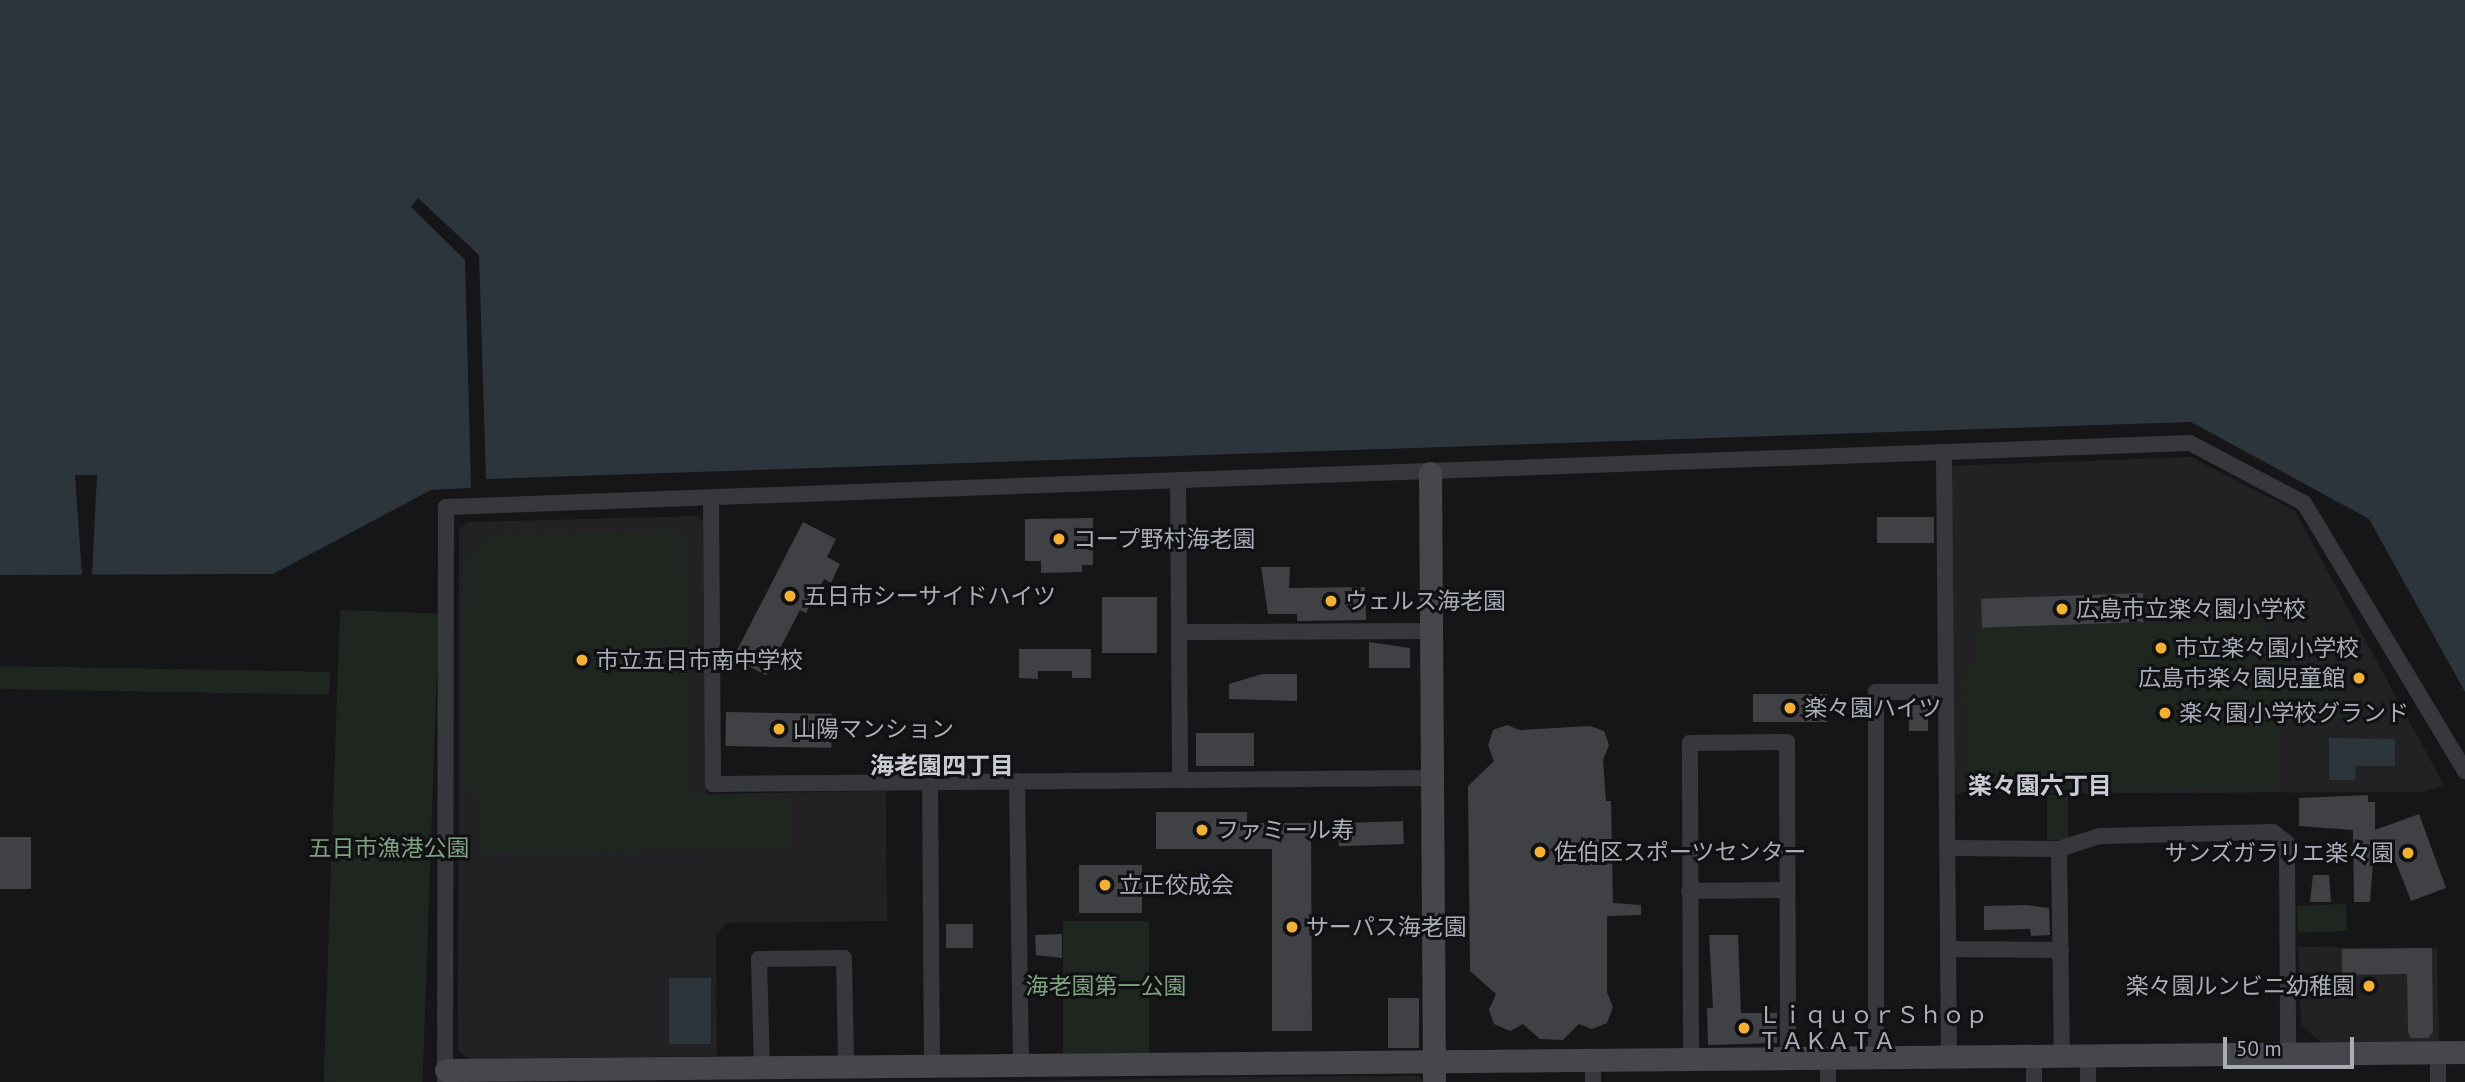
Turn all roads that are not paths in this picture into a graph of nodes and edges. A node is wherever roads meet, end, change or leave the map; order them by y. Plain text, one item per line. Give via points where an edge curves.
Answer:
1 (1944, 452) junction
2 (1430, 473) junction
3 (1178, 481) junction
4 (711, 499) junction
5 (1431, 631) junction
6 (1179, 632) junction
7 (1946, 692) junction
8 (2465, 771) edge
9 (1433, 778) junction
10 (1180, 779) junction
11 (1017, 781) junction
12 (930, 783) junction
13 (1947, 848) junction
14 (2059, 849) junction
15 (1787, 890) junction
16 (1689, 891) junction
17 (1948, 949) junction
18 (2061, 950) junction
19 (2465, 1052) edge
20 (2438, 1053) junction
21 (2288, 1054) junction
22 (2034, 1055) junction
23 (2062, 1056) junction
24 (2088, 1056) junction
25 (1950, 1057) junction
26 (1788, 1058) junction
27 (1828, 1058) junction
28 (1876, 1058) junction
29 (1691, 1059) junction
30 (1021, 1064) junction
31 (932, 1066) junction
32 (846, 1067) junction
33 (761, 1068) junction
34 (1593, 1071) edge
35 (1434, 1072) edge
36 (445, 1076) edge
37 (1828, 1082) edge
38 (2034, 1082) edge
39 (2088, 1082) edge
40 (2438, 1082) edge

1 - 2 street
1 - 7 street
1 - 8 street via 2190,443 2304,503
2 - 3 street
2 - 5 street
3 - 4 street
3 - 6 street
4 - 12 street via 713,784
4 - 36 street via 446,507
5 - 6 street
5 - 9 street
6 - 10 street
7 - 13 street
7 - 28 street via 1876,692
9 - 10 street
9 - 35 street
10 - 11 street
11 - 12 street
11 - 30 street
12 - 31 street
13 - 14 street
13 - 17 street
14 - 18 street
14 - 21 street via 2100,836 2273,832 2287,842
15 - 16 street
15 - 16 street via 1787,741 1690,743
15 - 26 street
16 - 29 street
17 - 18 street
17 - 25 street
18 - 23 street
19 - 20 street
20 - 21 street
20 - 40 street
21 - 24 street
22 - 23 street
22 - 25 street
22 - 38 street
23 - 24 street
24 - 39 street
25 - 28 street
26 - 27 street
26 - 29 street
27 - 28 street
27 - 37 street
29 - 34 street
30 - 31 street
30 - 35 street
31 - 32 street
32 - 33 street
32 - 33 street via 844,958 759,959
33 - 36 street
34 - 35 street

